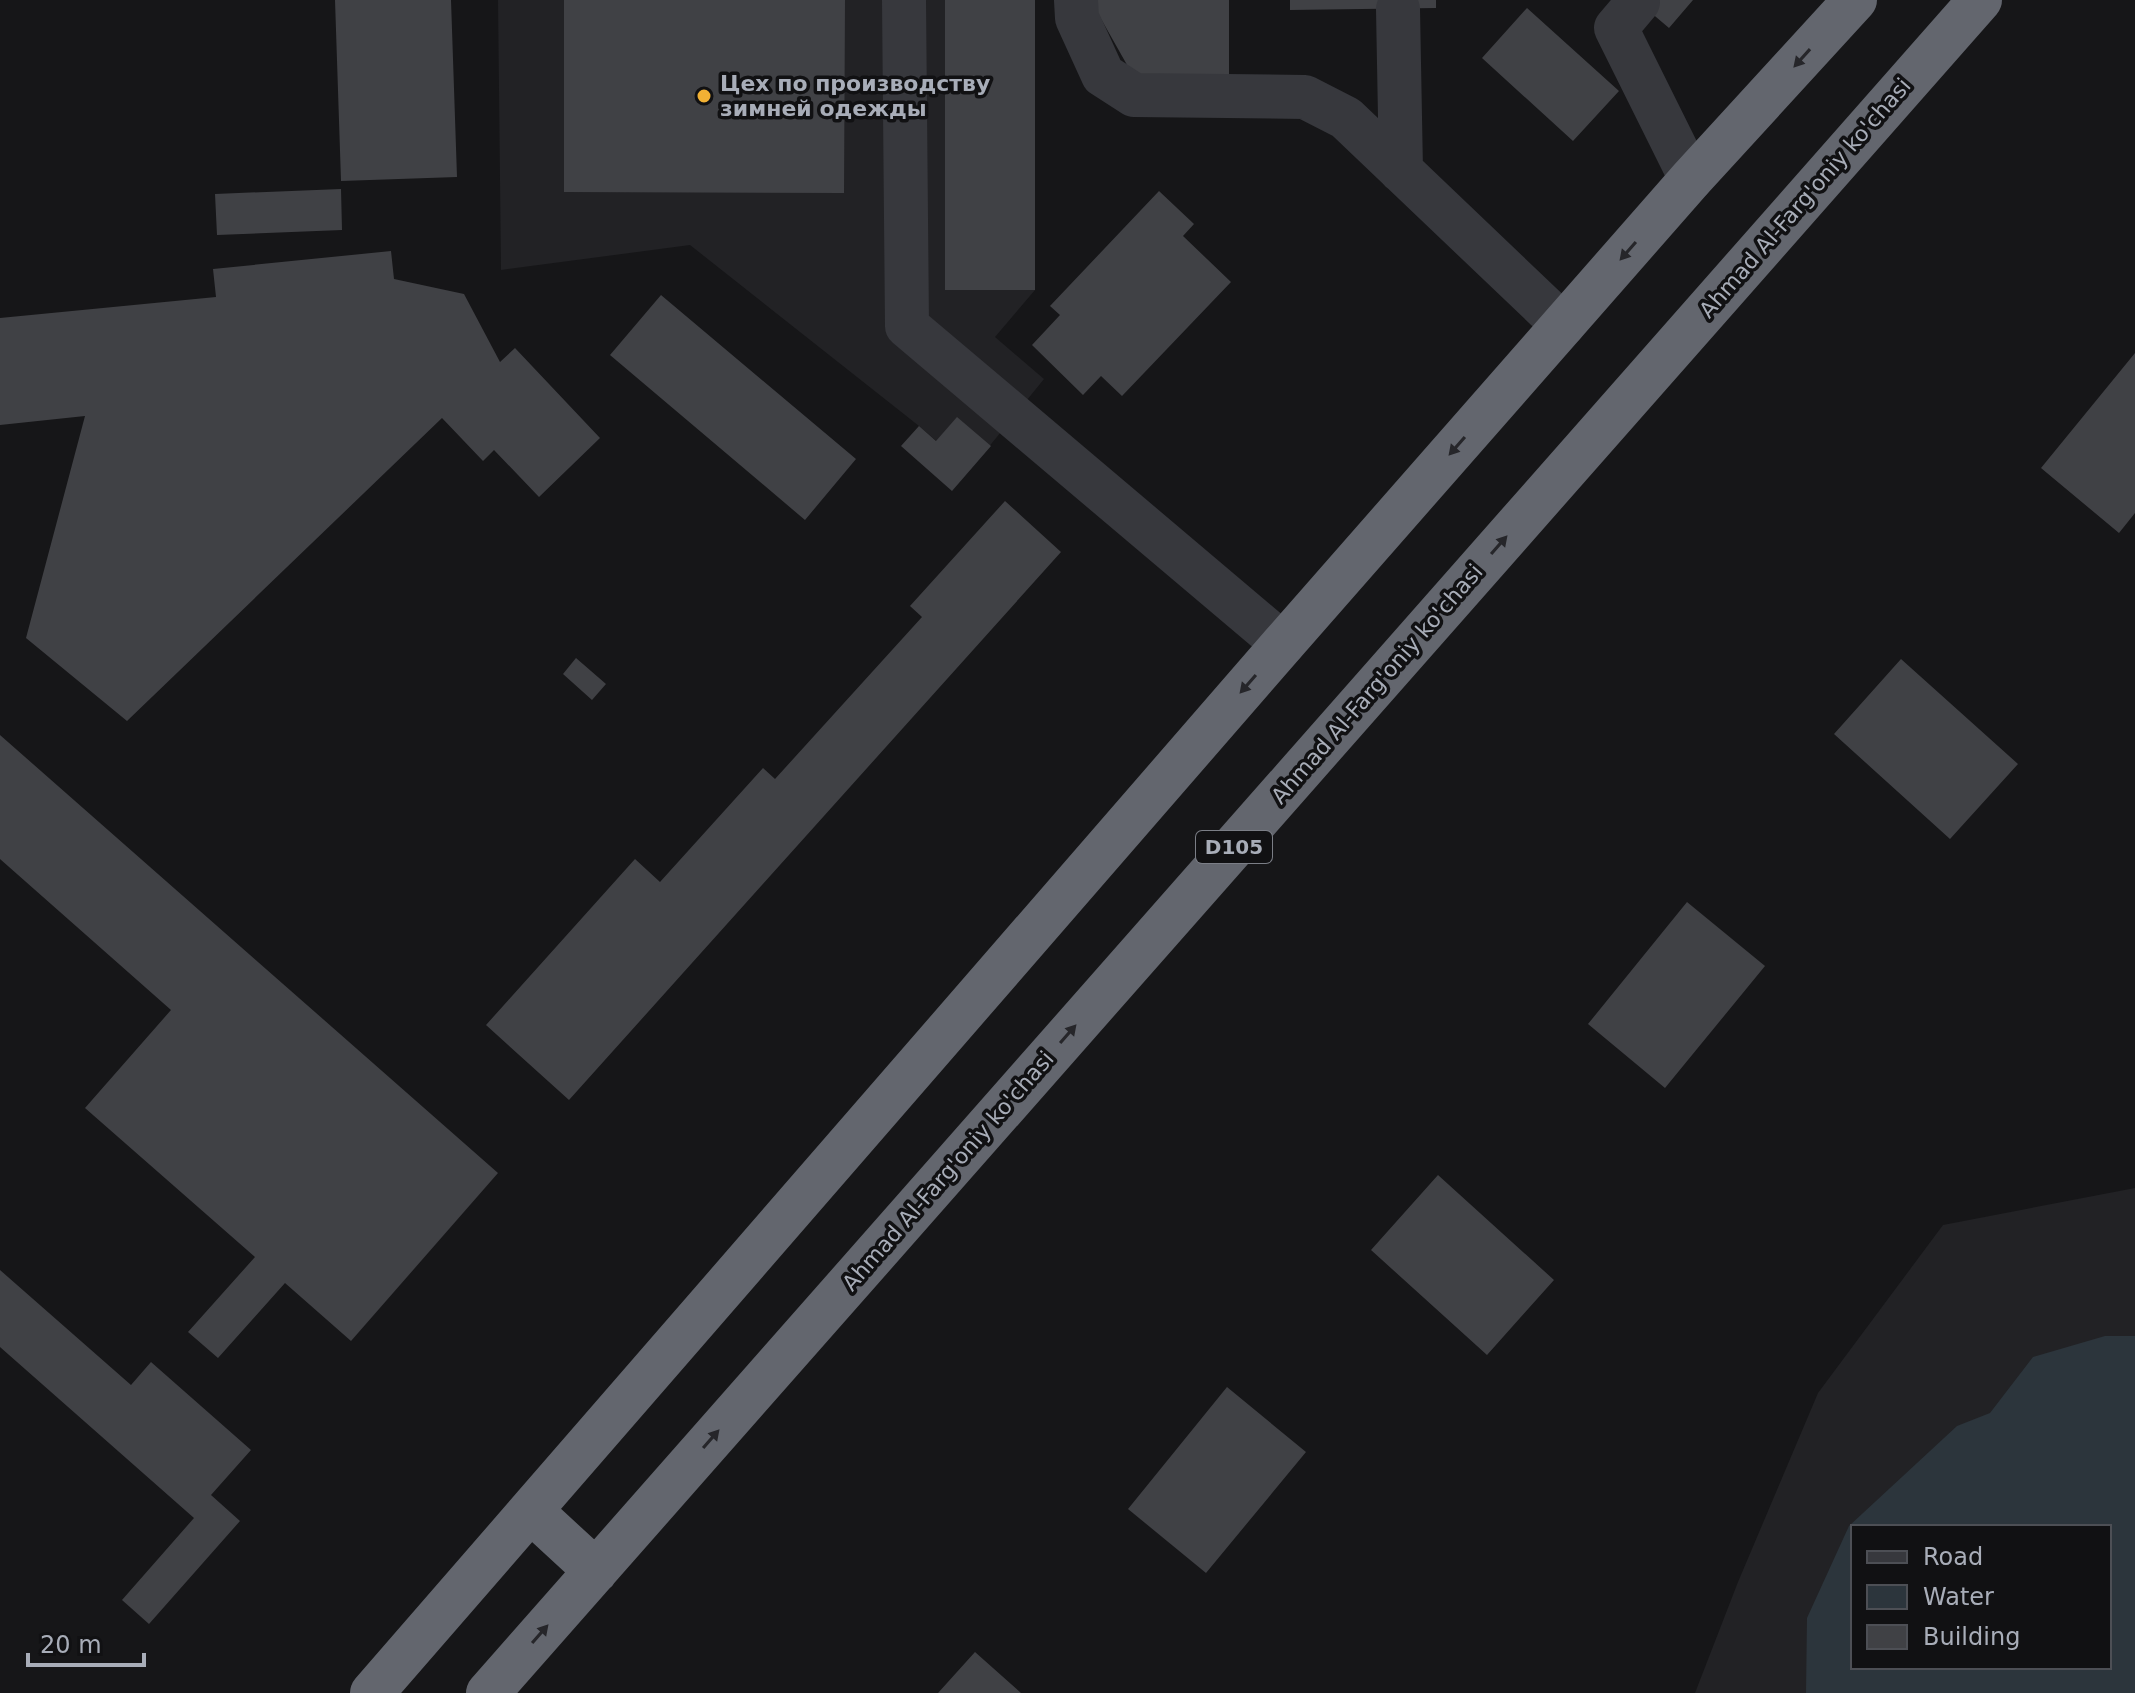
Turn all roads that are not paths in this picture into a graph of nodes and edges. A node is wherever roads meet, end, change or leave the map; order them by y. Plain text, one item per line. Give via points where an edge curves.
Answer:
1 (904, 0) edge
2 (1076, 0) edge
3 (1855, 0) edge
4 (1980, 0) edge
5 (1638, 2) edge
6 (1398, 9) dead end
7 (1401, 171) junction
8 (1691, 179) junction
9 (1563, 325) junction
10 (1283, 644) junction
11 (532, 1512) junction
12 (596, 1571) junction
13 (372, 1693) edge
14 (488, 1693) edge

1 - 10 lane via 907,326
2 - 7 lane via 1077,18 1103,75 1134,95 1305,97 1346,118
3 -> 8 highway
12 -> 4 highway, Ahmad Al-Farg'oniy ko'chasi / D105
5 - 8 lane via 1616,28
6 - 7 lane
7 - 9 lane
8 -> 9 highway
9 -> 10 highway
10 -> 11 highway
11 - 12 highway
11 - 13 highway
14 -> 12 highway, Ahmad Al-Farg'oniy ko'chasi / D105

